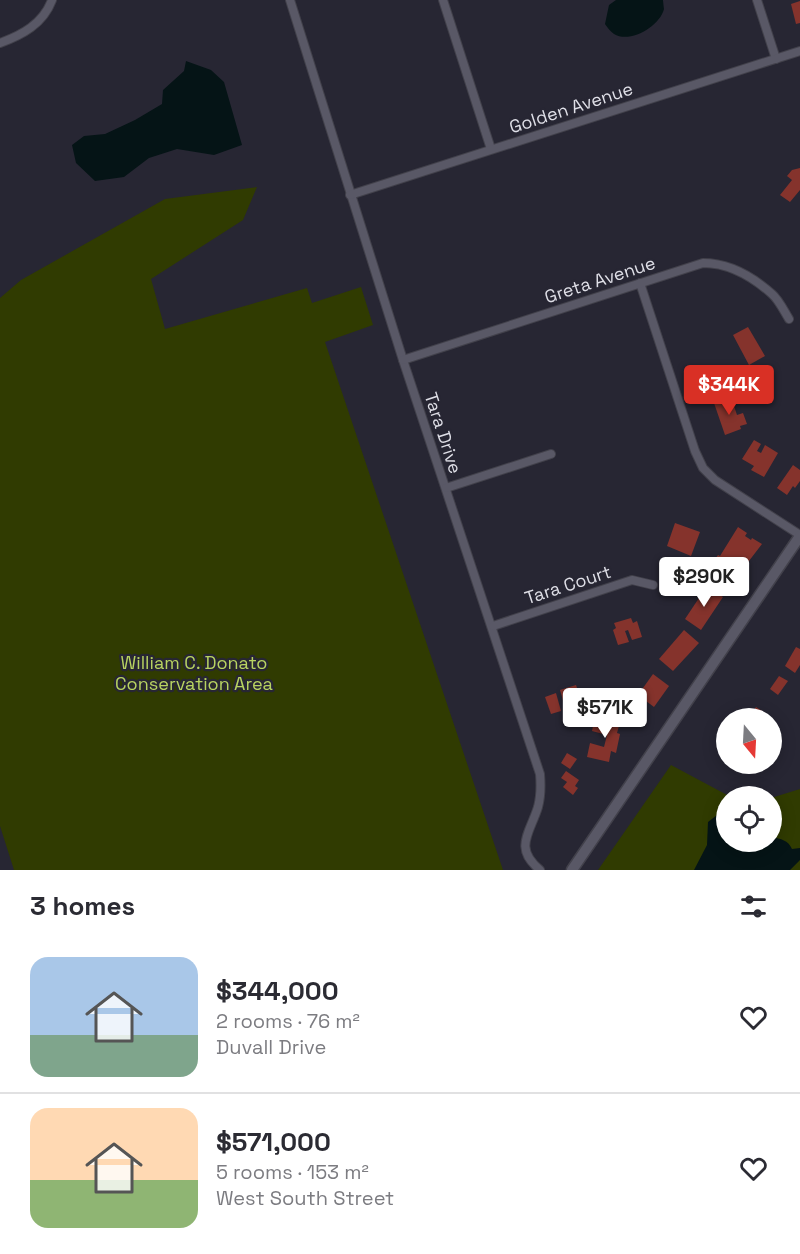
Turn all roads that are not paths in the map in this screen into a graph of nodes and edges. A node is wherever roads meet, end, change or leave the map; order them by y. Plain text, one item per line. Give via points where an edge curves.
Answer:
1 (52, 0) edge
2 (290, 0) edge
3 (443, 0) edge
4 (757, 0) edge
5 (0, 43) edge
6 (800, 51) edge
7 (776, 58) junction
8 (491, 150) junction
9 (350, 195) junction
10 (640, 283) junction
11 (789, 319) dead end
12 (403, 360) junction
13 (550, 454) dead end
14 (446, 488) junction
15 (800, 536) edge
16 (653, 585) dead end
17 (493, 626) junction
18 (540, 870) edge
19 (572, 870) edge

1 - 5 street via 40,20 21,35
2 - 9 street, Tara Drive
3 - 8 street
4 - 7 street
6 - 7 street, Golden Avenue
7 - 8 street, Golden Avenue
8 - 9 street, Golden Avenue
9 - 12 street, Tara Drive
10 - 11 street, Greta Avenue via 703,263 720,263 774,296
10 - 12 street, Greta Avenue
10 - 15 street via 703,468
12 - 14 street, Tara Drive
13 - 14 street
14 - 17 street, Tara Drive
15 - 19 street
16 - 17 street, Tara Court via 632,580
17 - 18 street, Tara Drive via 540,774 541,791 526,832 525,847 530,861

